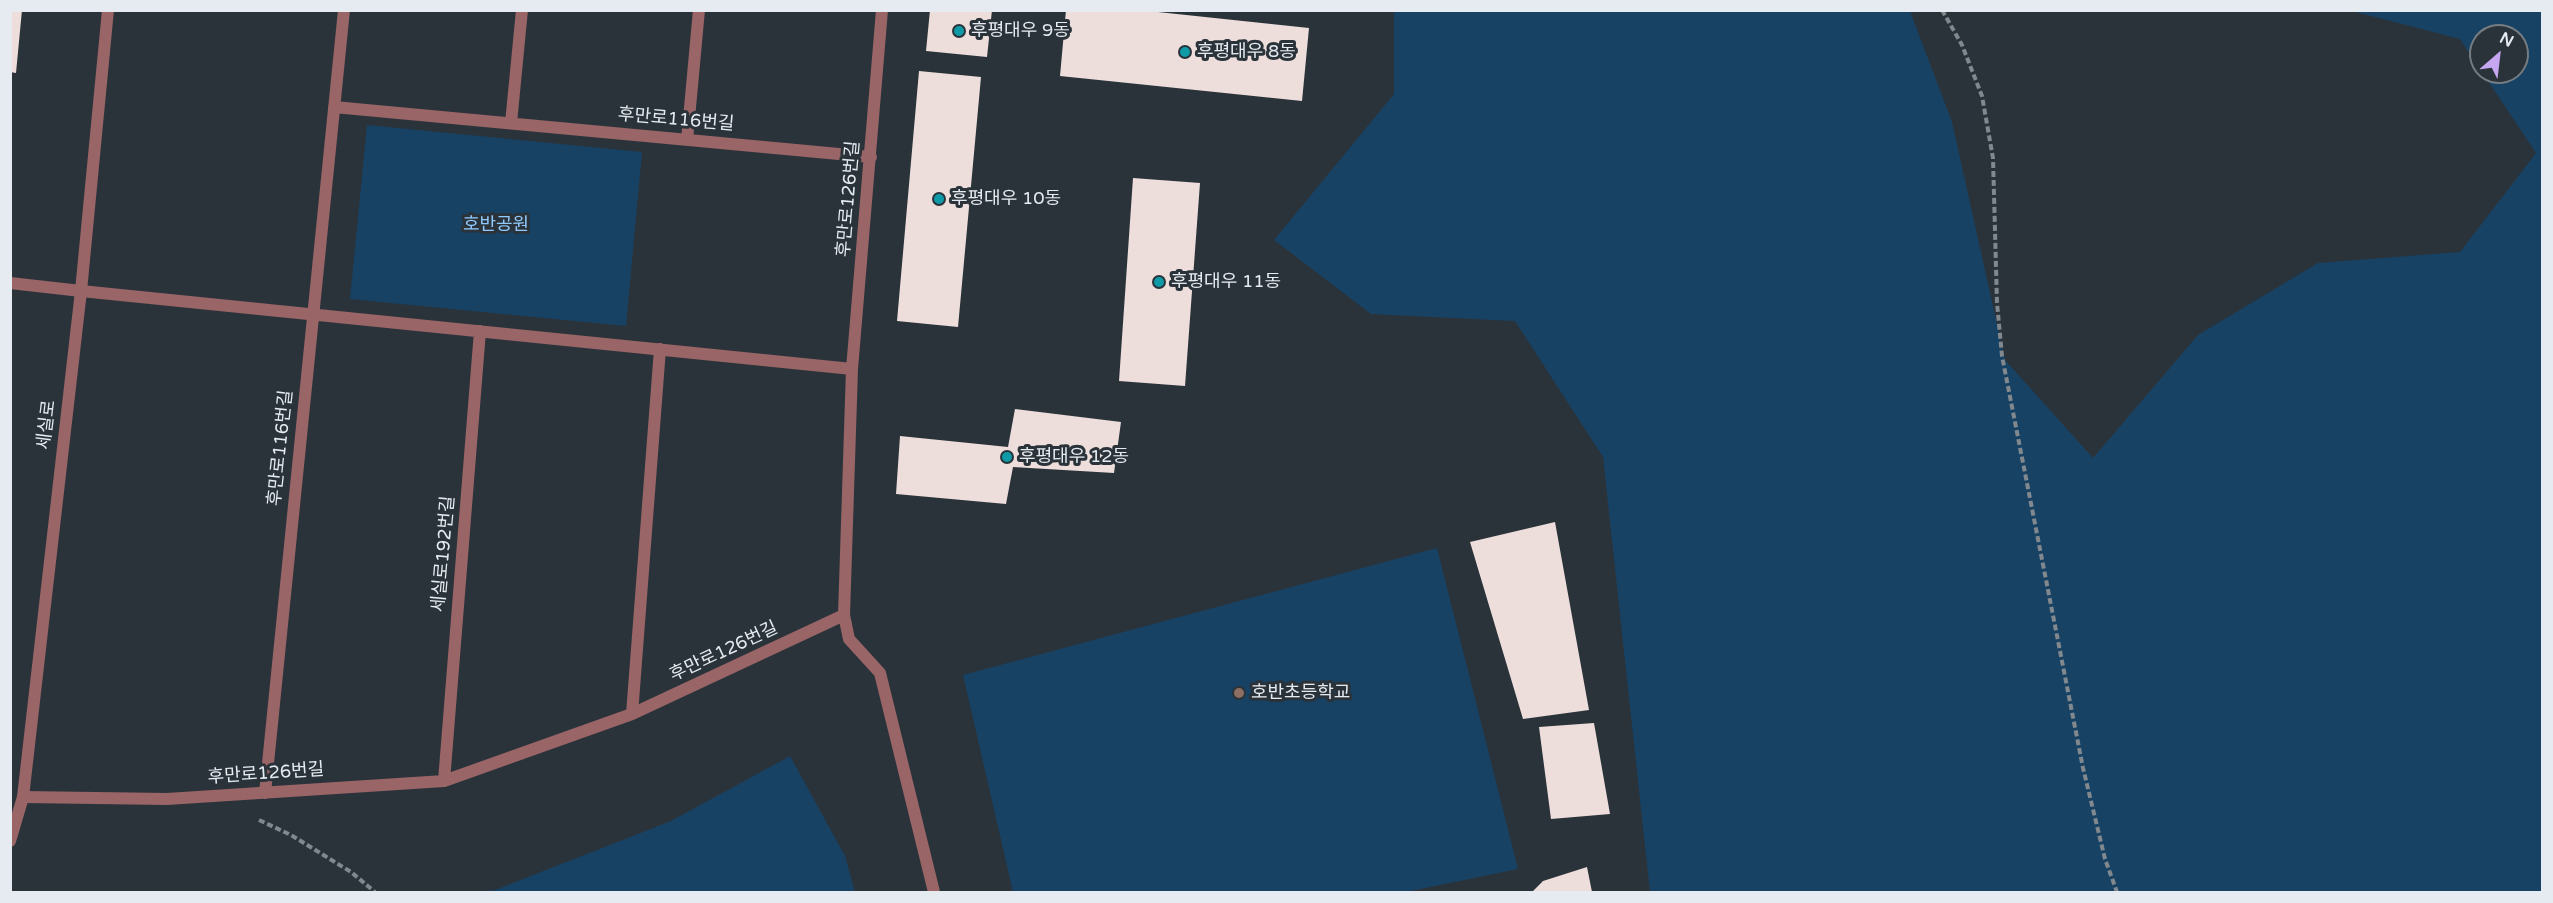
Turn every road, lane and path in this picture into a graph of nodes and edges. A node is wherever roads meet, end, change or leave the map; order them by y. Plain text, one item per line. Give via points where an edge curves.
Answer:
1 (108, 10) edge
2 (344, 10) edge
3 (522, 10) edge
4 (699, 10) edge
5 (882, 10) edge
6 (1942, 10) edge
7 (334, 107) junction
8 (511, 123) junction
9 (687, 140) junction
10 (871, 157) junction
11 (10, 283) edge
12 (81, 291) junction
13 (313, 314) junction
14 (480, 331) junction
15 (660, 349) junction
16 (852, 369) junction
17 (844, 615) junction
18 (632, 714) junction
19 (444, 781) junction
20 (265, 792) junction
21 (23, 797) junction
22 (253, 817) dead end
23 (10, 841) edge
24 (375, 892) edge
25 (934, 892) edge
26 (2117, 892) edge

1 - 12 street, 세실로
2 - 7 street, 후만로116번길
3 - 8 street
4 - 9 street
5 - 10 street, 후만로126번길
6 - 26 path via 1962,45 1982,96 1993,158 2002,356 2083,768
7 - 8 street, 후만로116번길
7 - 13 street, 후만로116번길
8 - 9 street, 후만로116번길
9 - 10 street, 후만로116번길
10 - 16 street, 후만로126번길
11 - 12 street
12 - 13 street
12 - 21 street, 세실로
13 - 14 street
13 - 20 street, 후만로116번길
14 - 15 street
14 - 19 street, 세실로192번길
15 - 16 street
15 - 18 street
16 - 17 street, 후만로126번길
17 - 18 street, 후만로126번길
17 - 25 street via 849,639 880,673
18 - 19 street, 후만로126번길
19 - 20 street, 후만로126번길
20 - 21 street, 후만로126번길 via 167,799
21 - 23 street, 세실로
22 - 24 path via 291,835

